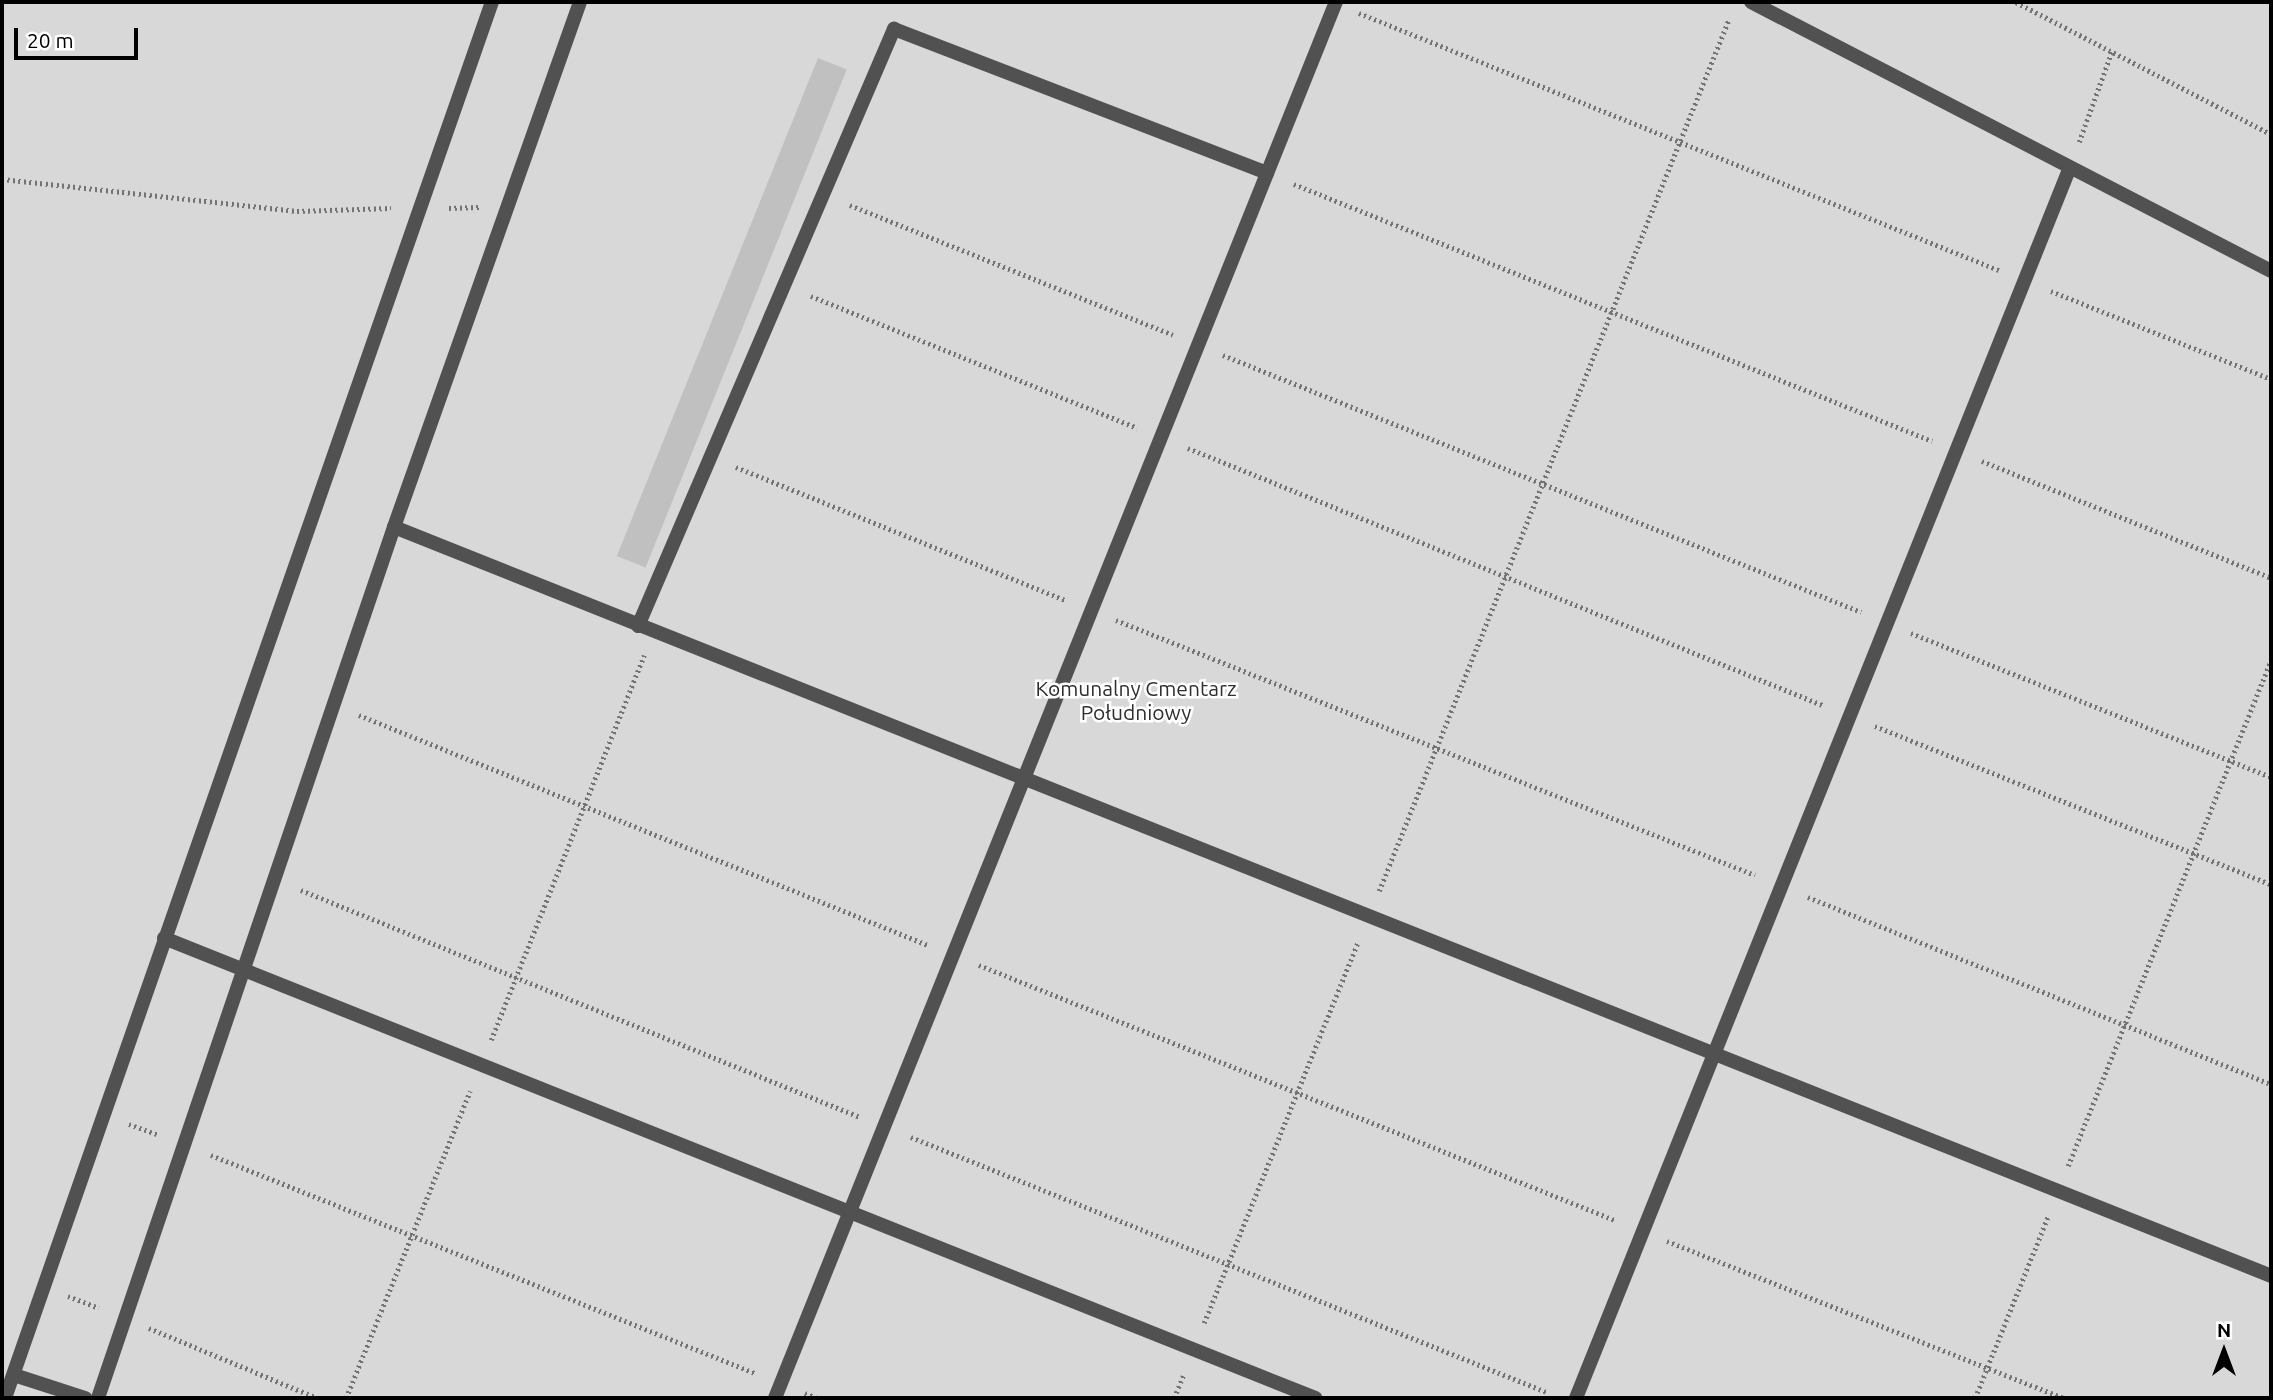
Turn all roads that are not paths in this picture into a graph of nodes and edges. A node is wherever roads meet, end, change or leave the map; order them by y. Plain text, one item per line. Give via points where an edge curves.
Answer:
1 (492, 2) edge
2 (580, 2) edge
3 (1335, 2) edge
4 (1751, 2) edge
5 (2070, 167) junction
6 (1267, 173) junction
7 (2271, 271) edge
8 (394, 527) junction
9 (638, 626) junction
10 (1024, 779) junction
11 (164, 938) junction
12 (248, 967) junction
13 (1712, 1054) junction
14 (851, 1211) junction
15 (2271, 1276) edge
16 (14, 1375) junction
17 (5, 1398) edge
18 (85, 1398) edge
19 (98, 1398) edge
20 (775, 1398) edge
21 (1315, 1398) edge
22 (1576, 1398) edge

1 - 11 street
2 - 8 street via 518,189
3 - 6 street
4 - 5 street
5 - 7 street
5 - 13 street
6 - 9 street via 894,29
6 - 10 street
8 - 9 street
8 - 12 street
9 - 10 street
10 - 13 street
10 - 14 street
11 - 12 street
11 - 16 street
12 - 14 street
12 - 19 street
13 - 15 street
13 - 22 street
14 - 20 street
14 - 21 street
16 - 17 street
16 - 18 street

